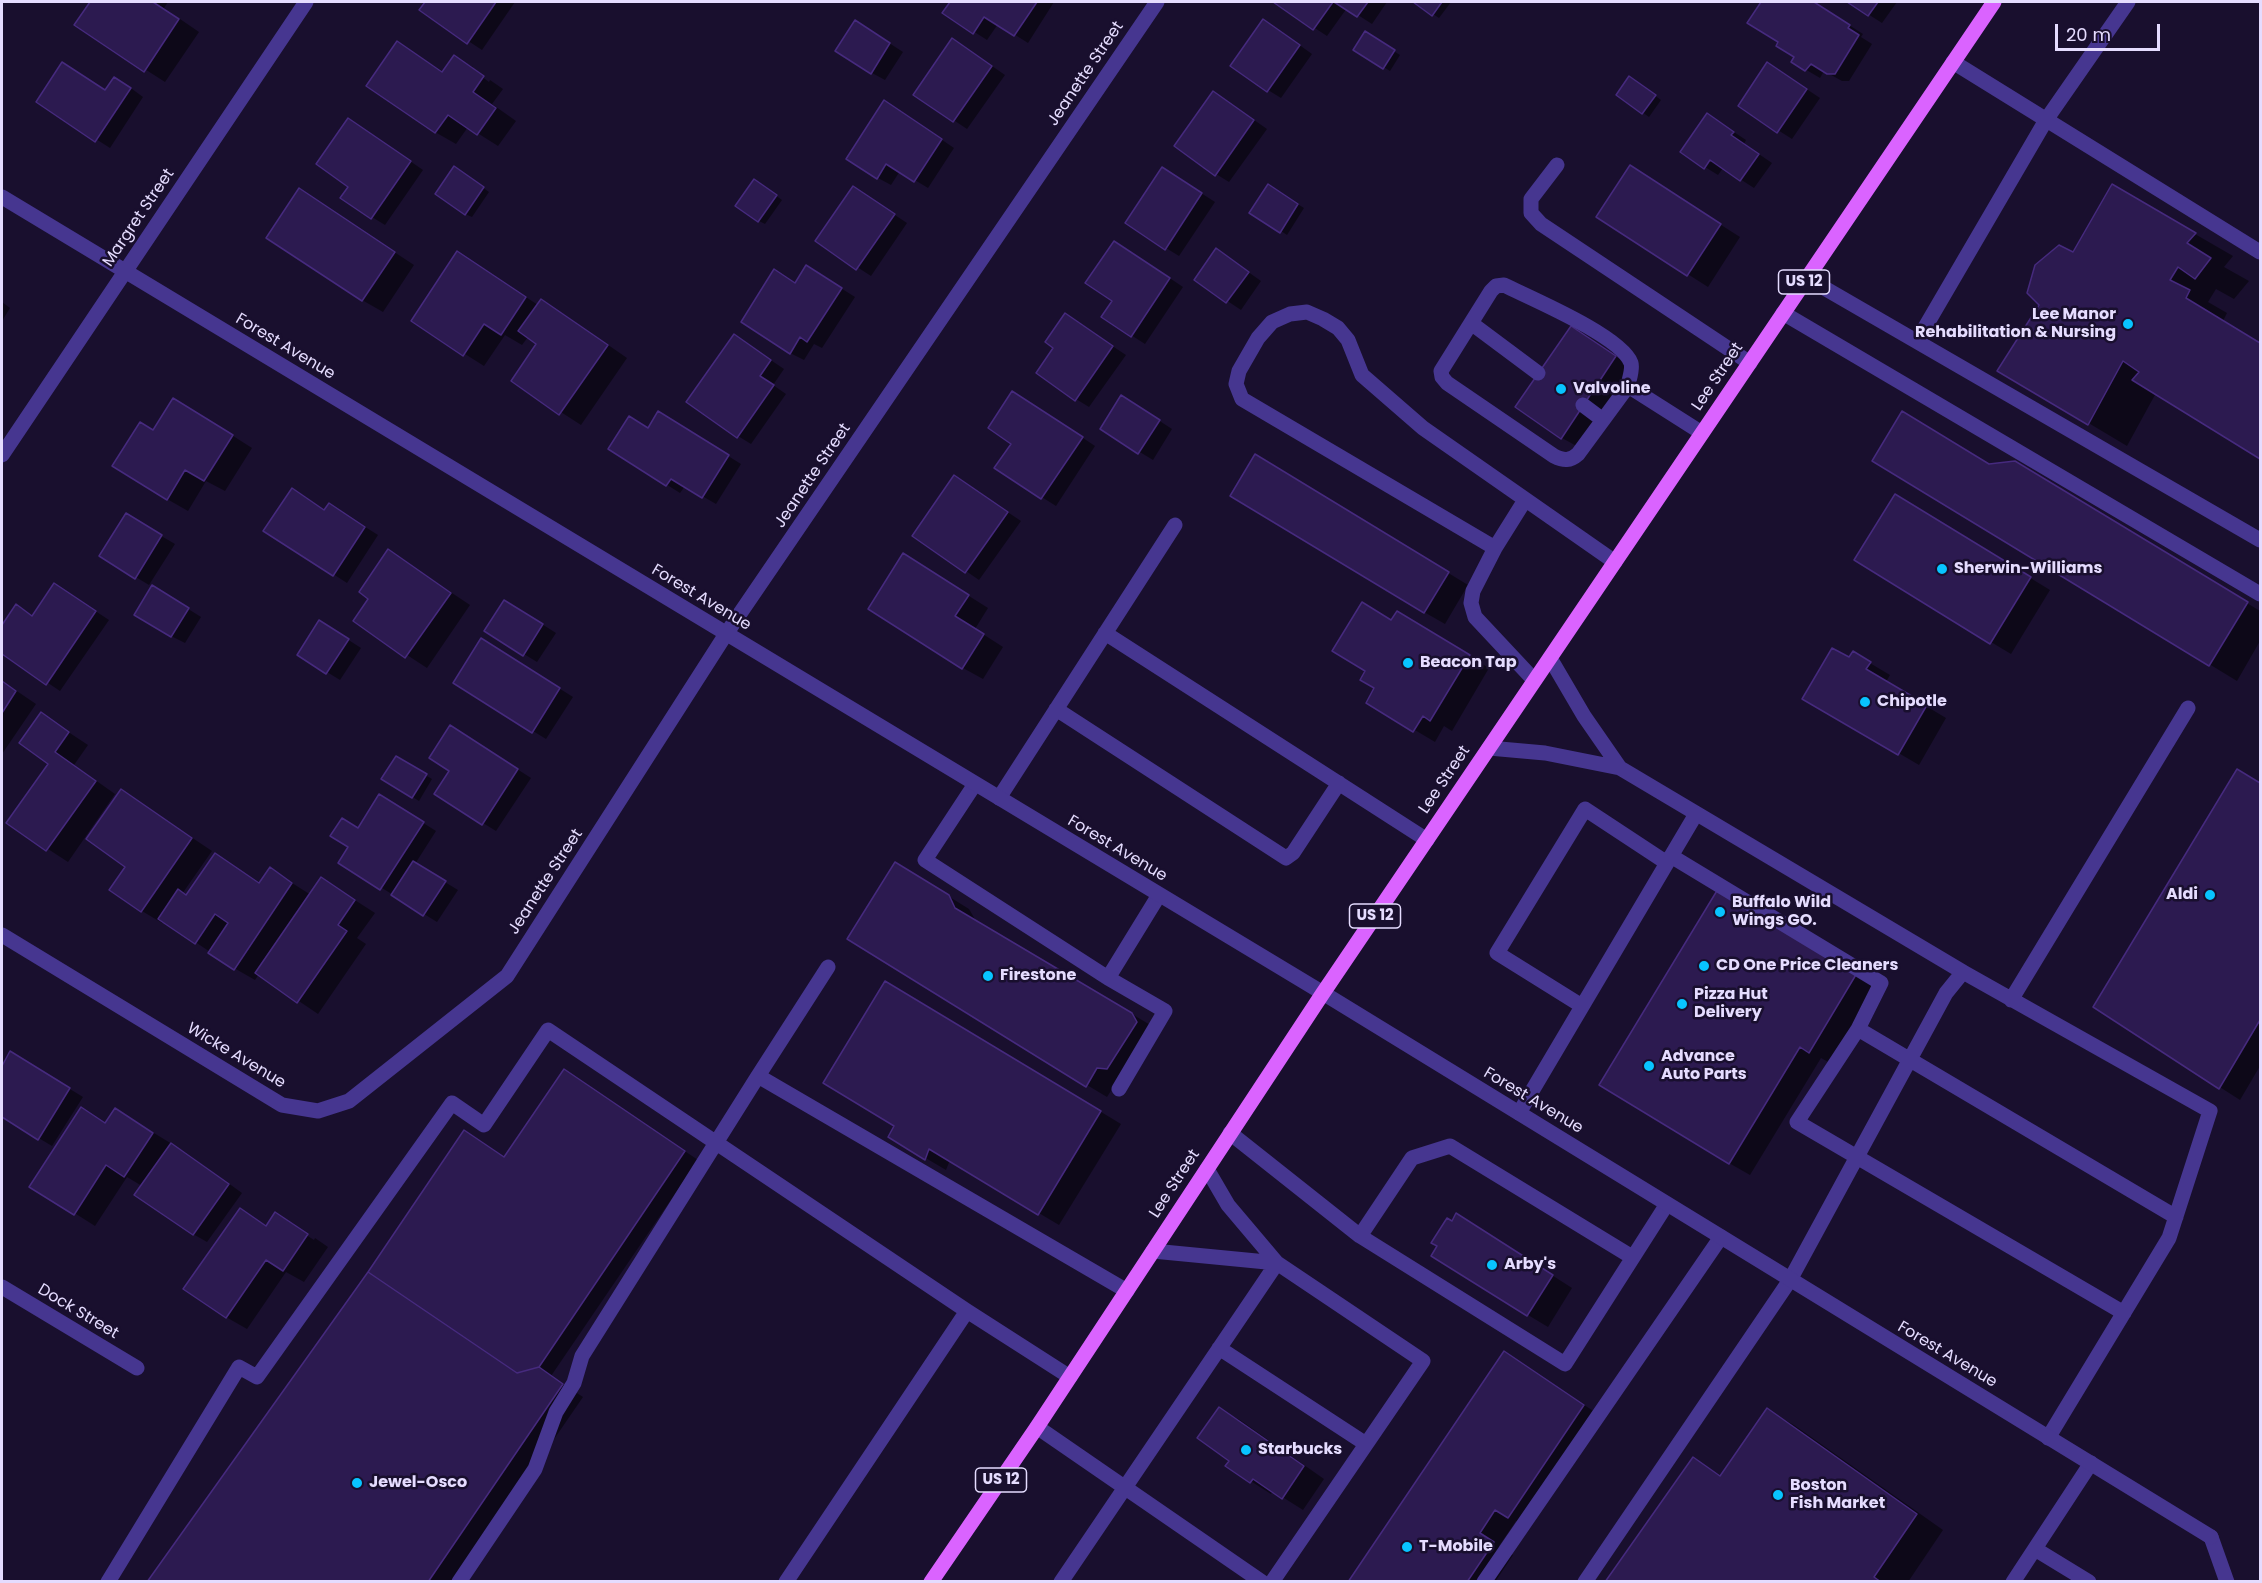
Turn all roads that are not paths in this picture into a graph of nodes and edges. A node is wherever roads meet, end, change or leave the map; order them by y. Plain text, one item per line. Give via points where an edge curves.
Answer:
1 (306, 2) edge
2 (1156, 2) edge
3 (1994, 2) edge
4 (2128, 2) edge
5 (1953, 62) junction
6 (2046, 120) junction
7 (1557, 165) dead end
8 (2, 197) edge
9 (2260, 252) edge
10 (125, 271) junction
11 (1807, 278) junction
12 (1783, 314) junction
13 (1471, 323) junction
14 (1917, 341) junction
15 (1750, 363) junction
16 (1538, 373) dead end
17 (1628, 386) junction
18 (1583, 405) dead end
19 (1603, 420) junction
20 (1702, 433) junction
21 (2, 455) edge
22 (1525, 500) junction
23 (1175, 525) dead end
24 (2260, 540) edge
25 (1495, 548) junction
26 (1615, 562) junction
27 (2260, 594) edge
28 (1105, 633) junction
29 (726, 634) junction
30 (1550, 658) junction
31 (1534, 680) junction
32 (2188, 708) dead end
33 (1056, 709) junction
34 (1489, 748) junction
35 (1620, 768) junction
36 (1339, 783) junction
37 (975, 784) junction
38 (999, 798) junction
39 (1696, 814) junction
40 (1427, 840) junction
41 (1669, 859) junction
42 (1159, 895) junction
43 (2, 935) edge
44 (828, 967) dead end
45 (1963, 972) junction
46 (507, 976) joint
47 (1108, 978) junction
48 (1323, 993) junction
49 (2012, 1000) junction
50 (1582, 1006) junction
51 (1858, 1029) junction
52 (1910, 1060) junction
53 (759, 1077) junction
54 (1119, 1089) dead end
55 (1519, 1113) junction
56 (1230, 1133) junction
57 (716, 1142) junction
58 (1856, 1158) junction
59 (1207, 1169) junction
60 (1667, 1204) junction
61 (2176, 1217) junction
62 (1360, 1236) junction
63 (1721, 1237) junction
64 (1153, 1251) junction
65 (1632, 1257) junction
66 (1277, 1263) junction
67 (1790, 1280) junction
68 (2, 1287) edge
69 (1127, 1291) junction
70 (967, 1311) junction
71 (2124, 1313) junction
72 (1219, 1348) junction
73 (137, 1368) dead end
74 (1070, 1377) junction
75 (1037, 1427) junction
76 (2048, 1438) junction
77 (1366, 1443) junction
78 (2091, 1463) junction
79 (1125, 1488) junction
80 (2035, 1549) junction
81 (108, 1581) edge
82 (459, 1581) edge
83 (786, 1581) edge
84 (931, 1581) edge
85 (1063, 1581) edge
86 (1262, 1581) edge
87 (1272, 1581) edge
88 (1484, 1581) edge
89 (1585, 1581) edge
90 (2013, 1581) edge
91 (2089, 1581) edge
92 (2228, 1581) edge

1 - 10 street, Margret Street
2 - 29 street, Jeanette Street
3 - 5 main road, Lee Street / US 12
4 - 6 street
5 - 6 street
5 - 11 main road, Lee Street / US 12
6 - 9 street
6 - 14 street
7 - 15 street via 1531,200 1531,213 1541,224
8 - 10 street, Forest Avenue
10 - 21 street, Margret Street
10 - 29 street, Forest Avenue
11 - 12 main road, Lee Street / US 12
11 - 14 street
12 - 15 main road, Lee Street / US 12
12 - 27 street
13 - 16 street
13 - 17 street via 1496,285 1504,285 1565,314 1617,347 1632,365
13 - 19 street via 1441,371 1447,383 1563,460 1578,454
14 - 24 street
15 - 20 main road, Lee Street / US 12
17 - 19 street
17 - 20 street
18 - 19 street
20 - 26 main road, Lee Street / US 12
22 - 25 street
22 - 25 street via 1423,428 1362,375 1348,340 1338,328 1307,312 1290,314 1272,322 1258,339 1239,371 1236,384 1242,399
22 - 26 street
23 - 28 street
25 - 31 street via 1473,591 1475,617
26 - 30 main road, Lee Street / US 12
28 - 33 street
28 - 36 street
29 - 37 street, Forest Avenue
29 - 46 street, Jeanette Street
30 - 31 main road, Lee Street / US 12
30 - 35 street
31 - 34 main road, Lee Street / US 12
32 - 49 street
33 - 36 street via 1286,858 1293,854
33 - 38 street
34 - 35 street via 1545,753
34 - 40 main road, Lee Street / US 12
35 - 39 street
36 - 40 street
37 - 38 street, Forest Avenue
37 - 47 street via 925,860
38 - 42 street, Forest Avenue
39 - 41 street
39 - 45 street
40 - 48 main road, Lee Street / US 12
41 - 50 street
41 - 50 street via 1585,809 1497,953
41 - 51 street via 1881,983
42 - 47 street
42 - 48 street, Forest Avenue
43 - 46 street, Wicke Avenue via 282,1105 318,1111 349,1101
44 - 53 street
45 - 49 street
45 - 52 street
47 - 54 street via 1166,1011
48 - 55 street, Forest Avenue
48 - 56 main road, Lee Street / US 12
49 - 61 street via 2210,1111
50 - 55 street
51 - 52 street
51 - 58 street via 1797,1122
52 - 58 street
52 - 61 street
53 - 57 street
53 - 69 street
55 - 60 street, Forest Avenue
56 - 59 main road, Lee Street / US 12
56 - 62 street
57 - 70 street
57 - 81 street via 548,1030 484,1125 452,1103 257,1377 239,1367
57 - 82 street via 582,1356 535,1469
58 - 67 street
58 - 71 street
59 - 64 main road, Lee Street / US 12
59 - 66 street via 1227,1205
60 - 63 street, Forest Avenue
60 - 65 street
61 - 71 street via 2169,1238
62 - 65 street via 1412,1158 1449,1146
62 - 65 street via 1565,1364
63 - 67 street, Forest Avenue
63 - 88 street
64 - 66 street
64 - 69 main road, Lee Street / US 12
66 - 72 street
66 - 77 street via 1423,1361
67 - 76 street, Forest Avenue
67 - 89 street
68 - 73 street, Dock Street
69 - 74 main road, Lee Street / US 12
70 - 74 street
70 - 83 street
71 - 76 street
72 - 77 street
72 - 79 street
74 - 75 main road, Lee Street / US 12
75 - 79 street
75 - 84 main road, Lee Street / US 12
76 - 78 street, Forest Avenue
77 - 87 street
78 - 80 street
78 - 92 street, Forest Avenue via 2211,1537
79 - 85 street
79 - 86 street
80 - 90 street
80 - 91 street

